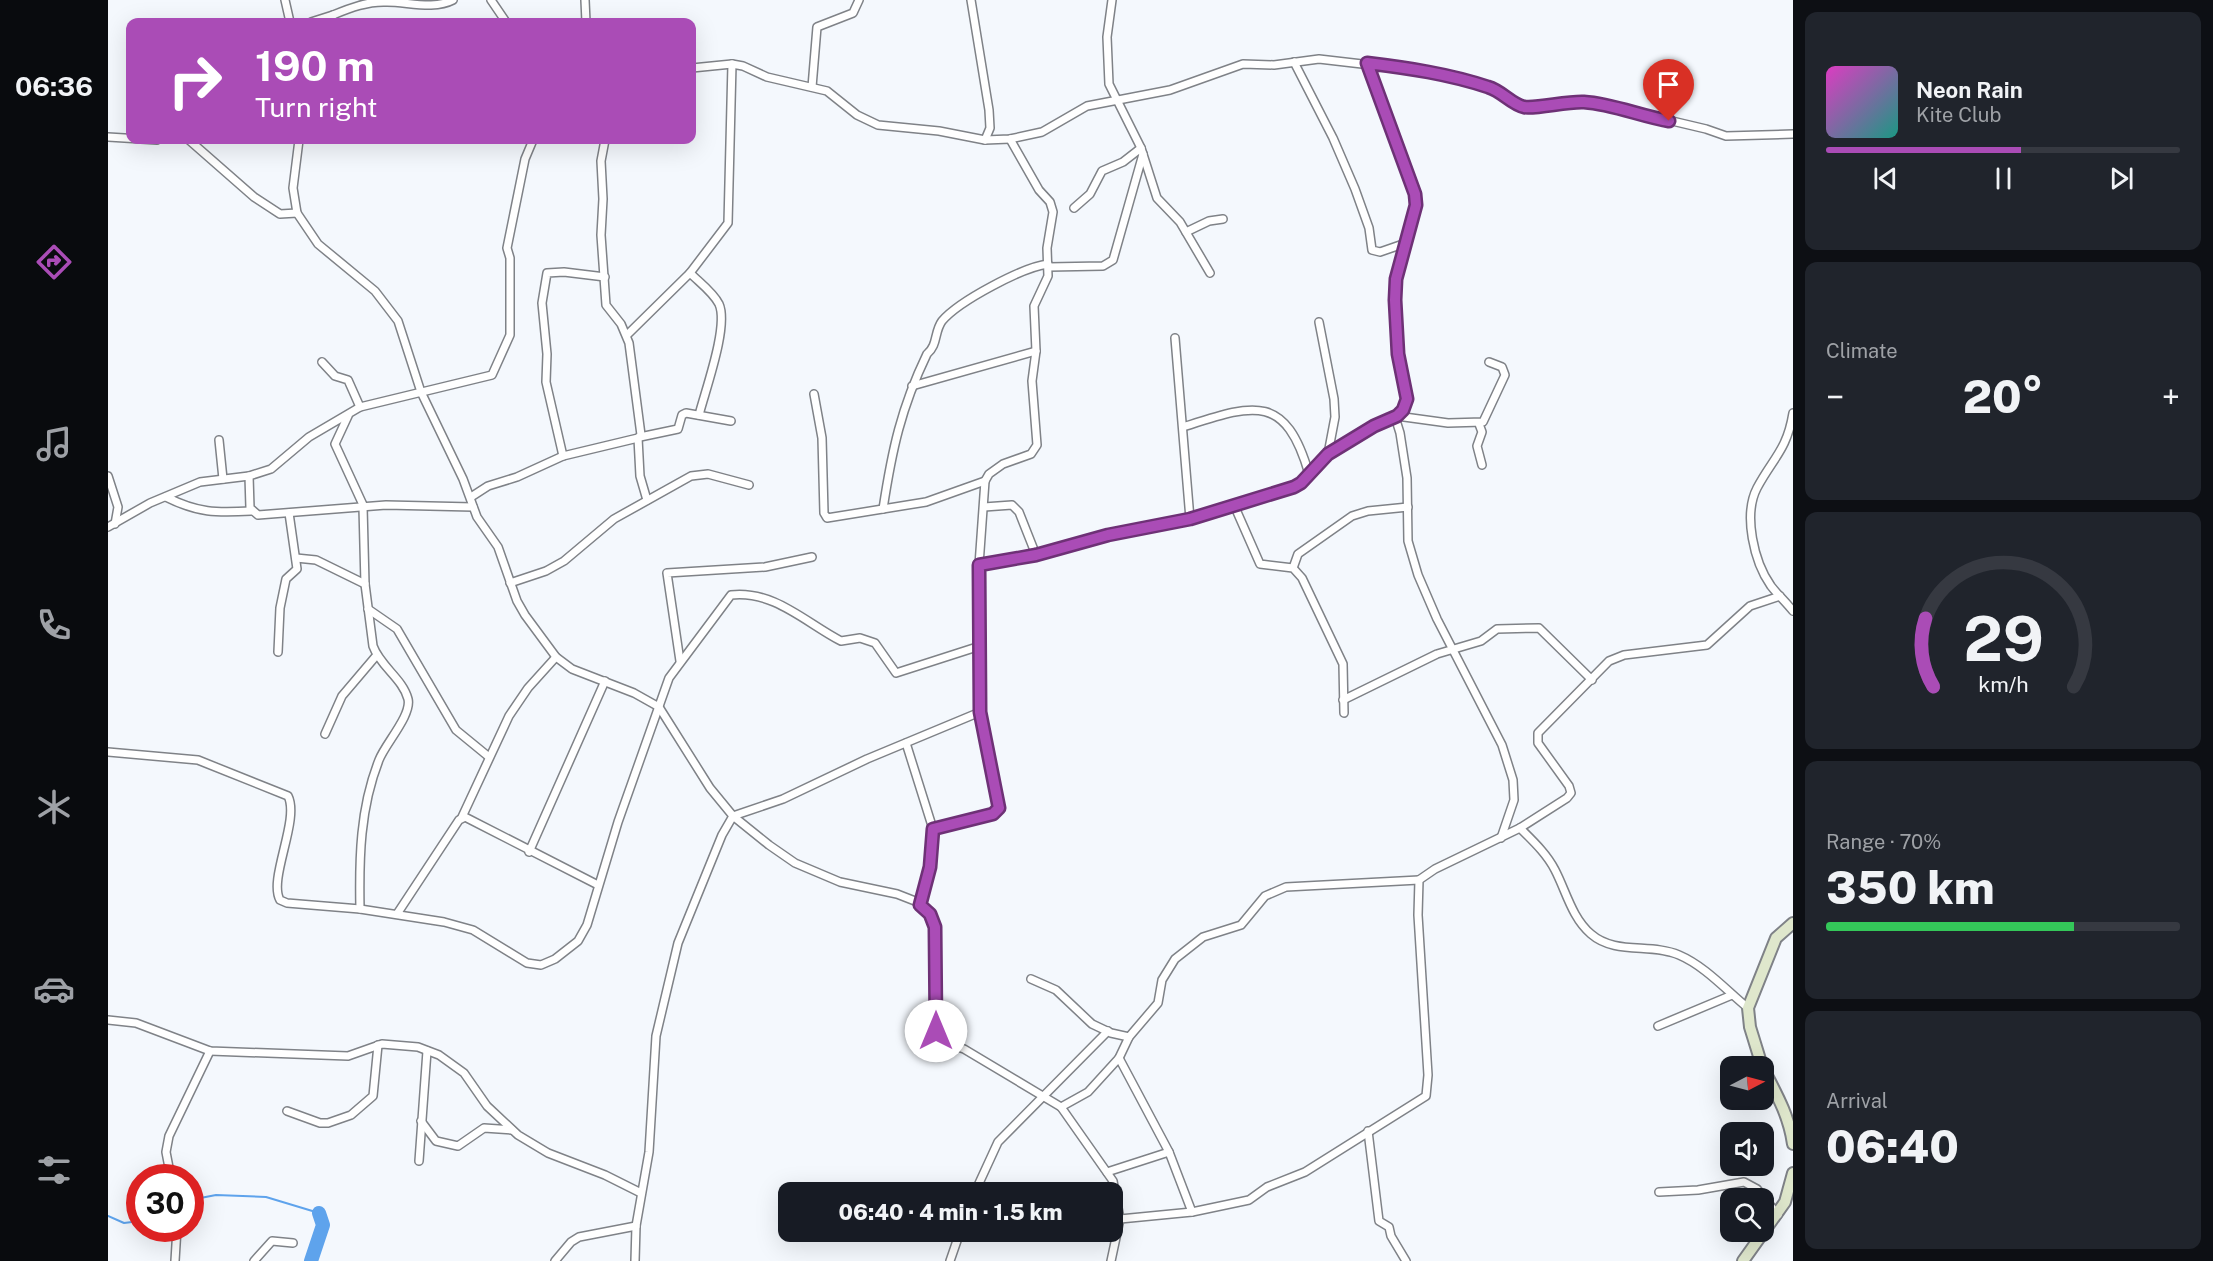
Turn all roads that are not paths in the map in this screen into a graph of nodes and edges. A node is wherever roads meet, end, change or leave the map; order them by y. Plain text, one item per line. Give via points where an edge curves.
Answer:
1 (285, 0) edge
2 (453, 0) edge
3 (491, 0) edge
4 (585, 0) edge
5 (859, 0) edge
6 (971, 0) edge
7 (1112, 0) edge
8 (374, 1) edge
9 (333, 15) junction
10 (289, 18) edge
11 (324, 18) edge
12 (331, 18) edge
13 (503, 18) edge
14 (586, 18) edge
15 (1294, 62) junction
16 (1367, 63) junction
17 (732, 64) junction
18 (696, 68) edge
19 (812, 87) junction
20 (1116, 100) junction
21 (1793, 134) edge
22 (108, 137) edge
23 (126, 138) edge
24 (1010, 139) junction
25 (985, 140) junction
26 (194, 144) edge
27 (298, 144) edge
28 (531, 144) edge
29 (604, 144) edge
30 (1142, 151) junction
31 (1074, 208) dead end
32 (297, 213) junction
33 (1223, 219) dead end
34 (1186, 232) junction
35 (1406, 243) junction
36 (1049, 266) junction
37 (690, 273) junction
38 (1210, 273) dead end
39 (605, 277) junction
40 (1319, 322) dead end
41 (627, 335) junction
42 (1175, 338) dead end
43 (1036, 351) junction
44 (322, 362) dead end
45 (1489, 362) dead end
46 (912, 386) junction
47 (421, 392) junction
48 (814, 394) dead end
49 (360, 407) junction
50 (1793, 413) edge
51 (350, 414) junction
52 (699, 415) junction
53 (1396, 417) junction
54 (731, 421) dead end
55 (1479, 424) junction
56 (1183, 427) junction
57 (639, 437) junction
58 (219, 440) dead end
59 (1328, 454) junction
60 (563, 456) junction
61 (1482, 465) dead end
62 (1310, 474) junction
63 (108, 476) edge
64 (249, 476) junction
65 (223, 479) junction
66 (985, 481) junction
67 (749, 485) dead end
68 (471, 496) junction
69 (166, 497) junction
70 (647, 500) junction
71 (1234, 505) junction
72 (364, 507) junction
73 (473, 507) junction
74 (984, 507) junction
75 (1408, 507) junction
76 (883, 509) junction
77 (251, 511) junction
78 (289, 513) junction
79 (1190, 519) junction
80 (112, 525) edge
81 (1036, 555) junction
82 (812, 557) dead end
83 (296, 558) junction
84 (979, 565) junction
85 (1293, 568) junction
86 (510, 583) junction
87 (365, 584) junction
88 (1780, 596) junction
89 (368, 609) junction
90 (1793, 610) edge
91 (980, 646) junction
92 (1454, 648) junction
93 (278, 652) dead end
94 (376, 656) junction
95 (556, 657) junction
96 (681, 661) junction
97 (1592, 680) junction
98 (605, 681) junction
99 (1343, 700) junction
100 (659, 707) junction
101 (980, 712) junction
102 (1344, 713) dead end
103 (325, 734) dead end
104 (906, 743) junction
105 (108, 752) edge
106 (489, 757) junction
107 (733, 816) junction
108 (462, 818) junction
109 (1520, 828) junction
110 (933, 829) junction
111 (1500, 838) junction
112 (529, 852) junction
113 (1419, 880) junction
114 (598, 885) junction
115 (920, 905) junction
116 (360, 909) junction
117 (397, 914) junction
118 (1793, 923) edge
119 (1031, 979) dead end
120 (1732, 995) junction
121 (1748, 1008) junction
122 (108, 1020) edge
123 (1658, 1026) dead end
124 (1108, 1031) junction
125 (1129, 1037) junction
126 (378, 1045) junction
127 (210, 1051) junction
128 (428, 1051) junction
129 (1759, 1056) edge
130 (1119, 1058) junction
131 (1774, 1088) edge
132 (1044, 1096) junction
133 (1061, 1107) junction
134 (287, 1111) dead end
135 (422, 1121) junction
136 (512, 1130) junction
137 (1368, 1131) junction
138 (1793, 1144) edge
139 (1169, 1152) junction
140 (419, 1161) dead end
141 (168, 1164) edge
142 (1107, 1172) junction
143 (1793, 1173) edge
144 (1793, 1180) edge
145 (980, 1182) edge
146 (1112, 1182) edge
147 (1659, 1192) dead end
148 (641, 1193) junction
149 (1192, 1212) junction
150 (1778, 1215) junction
151 (1123, 1219) edge
152 (636, 1226) junction
153 (176, 1242) edge
154 (957, 1242) edge
155 (1115, 1242) edge
156 (293, 1243) dead end
157 (175, 1261) edge
158 (254, 1261) edge
159 (555, 1261) edge
160 (635, 1261) edge
161 (950, 1261) edge
162 (1111, 1261) edge
163 (1406, 1261) edge
164 (1743, 1261) edge

1 - 10 street
2 - 8 street via 444,4
3 - 13 street
4 - 14 street
5 - 19 street via 853,13 817,27
6 - 25 street via 989,110 990,128
7 - 20 street via 1106,67 1108,84
8 - 9 street
9 - 11 street
9 - 12 street
15 - 16 street via 1318,59
15 - 20 street via 1243,64 1170,90
15 - 35 street via 1355,189 1370,228 1372,250 1380,252
16 - 21 street via 1476,83 1525,107 1596,103 1726,136
16 - 35 street via 1415,194
17 - 18 street
17 - 19 street
17 - 37 street via 730,219
19 - 25 street via 827,91 857,115 878,125
20 - 24 street via 1087,106 1048,129
20 - 30 street
22 - 23 street
24 - 25 street
24 - 36 street via 1053,207 1047,248
26 - 32 street via 254,197 280,214
27 - 32 street via 293,188
28 - 47 street via 508,239 510,335 500,362 492,375
29 - 39 street via 600,166
30 - 31 street via 1102,171 1090,194
30 - 34 street via 1157,198
30 - 36 street via 1113,260 1103,266
32 - 47 street via 318,244 388,305 406,342
33 - 34 street
34 - 38 street
35 - 53 street via 1395,300 1398,354 1407,399
36 - 43 street via 1035,306
36 - 46 street via 1023,271 968,300 949,315 939,326 934,348 927,354
37 - 41 street
37 - 52 street via 713,297 721,312
39 - 41 street via 607,309
39 - 60 street via 557,272 547,273 544,283 546,382
40 - 59 street via 1334,399
41 - 57 street via 636,384
42 - 56 street
43 - 46 street
43 - 66 street via 1032,381 1035,450 1003,464
44 - 49 street via 335,376 348,380
45 - 55 street via 1502,367 1505,375 1488,415
46 - 76 street via 894,443
47 - 49 street
47 - 68 street
48 - 76 street via 822,438 825,516
49 - 51 street
50 - 88 street via 1783,450 1756,489 1752,503 1755,549 1762,572
51 - 64 street via 309,437 271,469
51 - 72 street via 335,444
52 - 54 street
52 - 57 street via 684,413 678,429
53 - 55 street
53 - 59 street
53 - 75 street
55 - 61 street via 1482,432 1477,446
56 - 62 street via 1253,409 1266,410 1293,434
56 - 79 street
57 - 60 street
57 - 70 street via 640,476
58 - 65 street
59 - 62 street
60 - 68 street
62 - 71 street via 1294,487
63 - 80 street via 118,507
64 - 65 street
64 - 77 street
65 - 69 street via 200,482
66 - 74 street
66 - 76 street via 926,502
67 - 70 street via 699,473
68 - 73 street
69 - 77 street via 211,513
69 - 80 street
70 - 86 street via 614,519 564,561
71 - 79 street
71 - 85 street via 1260,564
72 - 73 street
72 - 78 street
72 - 87 street
73 - 86 street via 498,546
74 - 81 street via 1012,505 1019,512
74 - 84 street
75 - 85 street via 1352,516 1298,554
75 - 92 street via 1408,541 1418,575
77 - 78 street via 258,515
78 - 83 street
79 - 81 street via 1108,535
81 - 84 street
82 - 96 street via 765,567 667,573
83 - 87 street via 316,560
83 - 93 street via 296,572 286,579 280,608
84 - 91 street
85 - 99 street via 1302,578 1343,664
86 - 95 street via 525,615
87 - 89 street
88 - 90 street
88 - 97 street via 1750,606 1707,645 1624,655 1609,661
89 - 94 street
89 - 106 street via 397,629 456,730
91 - 96 street via 896,673 875,643 860,638 841,641 776,603 734,594
91 - 101 street
92 - 97 street via 1481,641 1497,629 1539,628
92 - 99 street
92 - 111 street via 1502,745 1513,780 1514,800
94 - 103 street via 342,696
94 - 116 street via 409,701 408,712 384,749 369,787 362,825
95 - 98 street via 572,669
95 - 106 street via 509,716
96 - 100 street via 669,678
97 - 109 street via 1552,718 1537,739 1570,793
98 - 100 street
98 - 112 street
99 - 102 street
100 - 107 street via 710,788
100 - 114 street
101 - 104 street
101 - 110 street via 999,808 993,814
104 - 107 street via 783,799
104 - 110 street
105 - 116 street via 198,760 288,796 286,842 277,890 280,900
106 - 108 street
107 - 115 street via 795,863 840,882 897,894
107 - 148 street via 682,935 667,988 656,1036 649,1152
108 - 112 street
108 - 117 street
109 - 111 street
109 - 120 street via 1554,868 1577,917 1591,934 1607,944 1677,954
110 - 115 street via 930,867
111 - 113 street
112 - 114 street
113 - 125 street via 1286,887 1273,891 1264,896 1241,925 1203,937 1175,959 1162,980 1158,1003
113 - 137 street via 1427,1094
114 - 117 street via 587,925 578,941 541,965 527,963 473,930
115 - 132 street via 930,914 935,927 939,1039 964,1049
116 - 117 street
118 - 121 street via 1776,938
119 - 124 street via 1056,990 1092,1024
120 - 121 street
120 - 123 street
121 - 129 street
122 - 127 street via 136,1023
124 - 125 street
124 - 132 street
125 - 130 street
126 - 127 street via 348,1056
126 - 128 street
126 - 134 street via 374,1096 351,1115 320,1123
127 - 141 street via 169,1136
128 - 135 street
128 - 136 street via 464,1073 487,1106
130 - 133 street via 1088,1092
130 - 139 street
131 - 138 street via 1790,1125
132 - 133 street
132 - 145 street via 998,1142
133 - 142 street
135 - 136 street via 436,1141 458,1146 484,1128
135 - 140 street
136 - 148 street via 548,1153
137 - 149 street via 1305,1172 1267,1187 1249,1200
137 - 163 street via 1379,1221 1389,1227
139 - 142 street
139 - 149 street
142 - 146 street
143 - 144 street
144 - 150 street
147 - 150 street via 1744,1182 1757,1189
148 - 152 street
149 - 151 street
150 - 164 street
152 - 159 street via 579,1237
152 - 160 street
153 - 157 street
154 - 161 street
155 - 162 street
156 - 158 street via 272,1241

